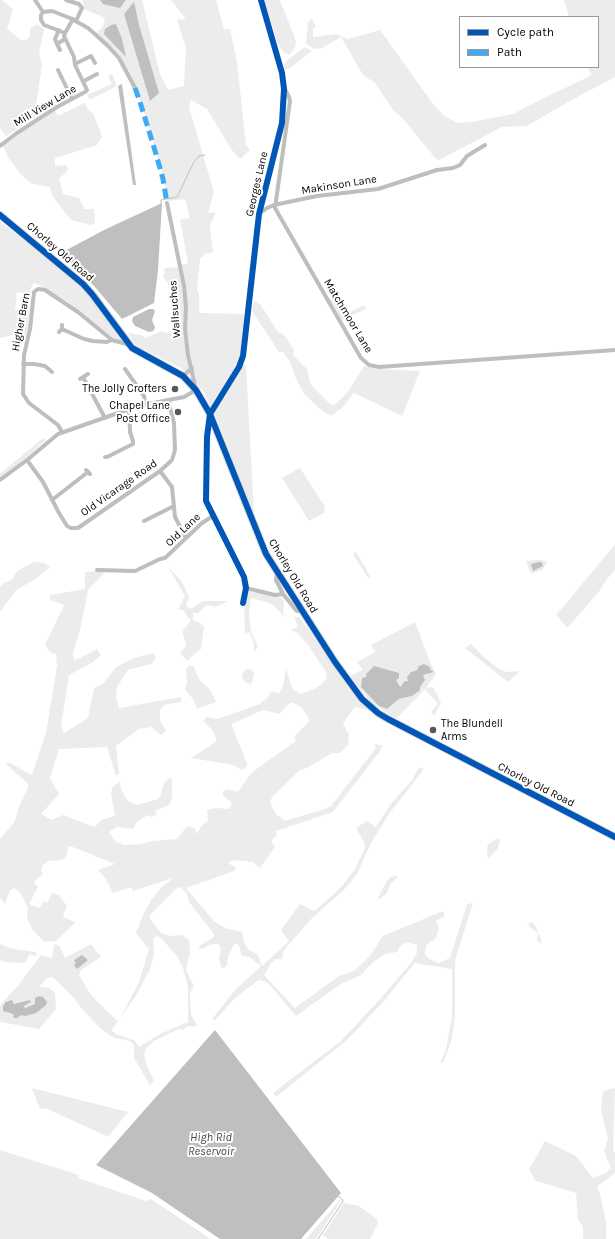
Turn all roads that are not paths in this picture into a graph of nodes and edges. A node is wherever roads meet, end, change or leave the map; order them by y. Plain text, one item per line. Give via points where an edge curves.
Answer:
1 (35, 0) edge
2 (66, 0) edge
3 (261, 0) edge
4 (43, 12) junction
5 (75, 20) junction
6 (59, 30) junction
7 (66, 33) junction
8 (65, 39) junction
9 (57, 44) junction
10 (60, 50) dead end
11 (95, 63) dead end
12 (75, 64) junction
13 (58, 70) dead end
14 (97, 74) dead end
15 (84, 81) junction
16 (134, 88) dead end
17 (284, 89) junction
18 (72, 99) junction
19 (485, 145) dead end
20 (0, 146) edge
21 (167, 203) dead end
22 (274, 205) junction
23 (259, 214) junction
24 (0, 215) edge
25 (61, 329) dead end
26 (112, 340) junction
27 (130, 345) junction
28 (615, 350) edge
29 (23, 364) junction
30 (192, 368) junction
31 (125, 369) dead end
32 (52, 372) dead end
33 (88, 374) dead end
34 (182, 376) junction
35 (196, 390) junction
36 (168, 400) junction
37 (146, 404) junction
38 (129, 409) junction
39 (210, 414) junction
40 (105, 418) junction
41 (62, 432) junction
42 (105, 457) dead end
43 (26, 460) junction
44 (160, 471) junction
45 (88, 472) dead end
46 (0, 480) edge
47 (52, 500) junction
48 (174, 506) junction
49 (213, 516) junction
50 (144, 521) dead end
51 (186, 538) junction
52 (98, 570) dead end
53 (277, 572) junction
54 (246, 588) junction
55 (283, 594) junction
56 (243, 603) dead end
57 (302, 611) junction
58 (615, 837) edge

1 - 4 street
2 - 5 street via 79,4 82,8
3 - 17 street, Georges Lane via 282,73
4 - 5 street via 52,11
4 - 6 street via 41,20 44,25
5 - 7 street
5 - 16 street via 88,28 113,52 123,65
6 - 7 street
6 - 9 street via 55,39
7 - 8 street
8 - 9 street
8 - 12 street, Mill View Lane
9 - 10 street
11 - 12 street via 91,56
12 - 15 street, Mill View Lane
13 - 18 street
14 - 15 street
15 - 18 street, Mill View Lane via 87,90
17 - 22 street via 290,102
17 - 23 street, Georges Lane via 282,123
18 - 20 street, Mill View Lane
19 - 22 street, Makinson Lane via 453,168 437,170 378,189 317,196
21 - 30 street, Wallsuches via 184,286 185,329
22 - 23 street, Makinson Lane
22 - 28 street, Matchmoor Lane via 361,358 369,365 379,368
23 - 39 street, Georges Lane via 242,360
24 - 27 main road, Chorley Old Road via 83,284
25 - 26 street via 93,341
26 - 27 street
26 - 29 street, Higher Barn via 66,303 43,289 38,289 34,292
27 - 34 main road, Chorley Old Road
29 - 32 street via 45,366
29 - 41 street, Higher Barn via 24,397
30 - 34 street
30 - 35 street, Wallsuches
31 - 37 street via 144,396
33 - 40 street via 81,378
34 - 35 main road, Chorley Old Road
35 - 36 street
35 - 39 main road, Chorley Old Road
36 - 37 street
36 - 44 street, Old Vicarage Road via 174,423 174,455 170,463
37 - 38 street
38 - 40 street
38 - 42 street via 133,444
39 - 49 street via 206,497
39 - 53 main road, Chorley Old Road via 257,536
40 - 41 street
41 - 43 street
43 - 46 street
43 - 47 street, Old Vicarage Road via 43,482
44 - 47 street, Old Vicarage Road via 78,528 67,526
44 - 48 street via 172,487
45 - 47 street
48 - 50 street
48 - 51 street via 176,520
49 - 51 street, Old Lane
49 - 54 street via 244,577
51 - 52 street, Old Lane via 167,557 139,570
53 - 55 street via 276,580
53 - 57 main road, Chorley Old Road
54 - 55 street via 275,595
54 - 56 street
55 - 57 street via 295,609
57 - 58 main road, Chorley Old Road via 344,675 362,699 378,713

